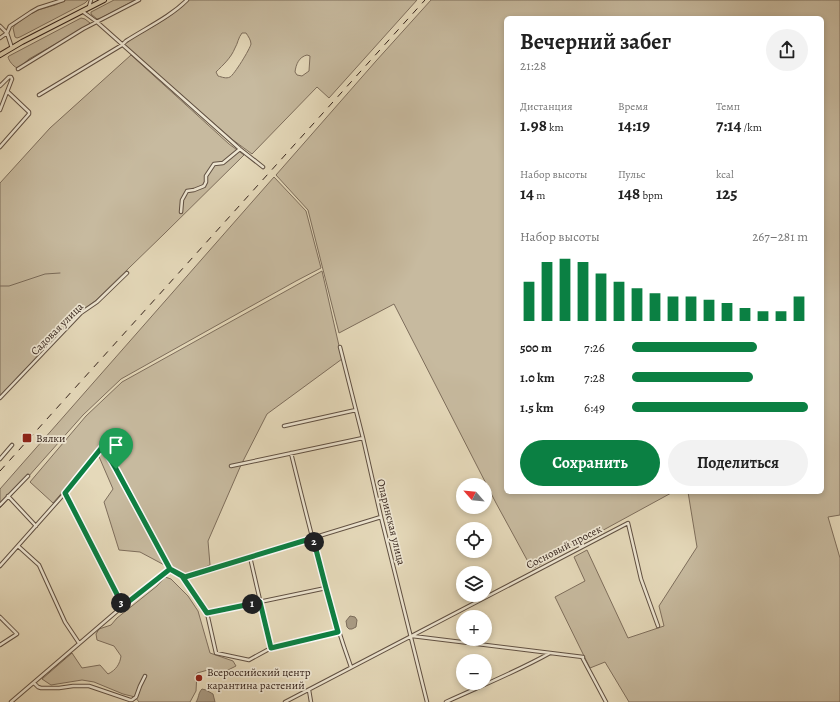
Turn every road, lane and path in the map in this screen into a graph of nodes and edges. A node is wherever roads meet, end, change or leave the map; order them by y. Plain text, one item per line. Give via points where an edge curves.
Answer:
1 (63, 0) edge
2 (91, 0) edge
3 (104, 0) edge
4 (139, 0) edge
5 (187, 0) edge
6 (89, 8) junction
7 (82, 11) junction
8 (97, 22) junction
9 (0, 26) edge
10 (7, 33) junction
11 (0, 38) edge
12 (122, 45) junction
13 (12, 48) junction
14 (0, 55) edge
15 (18, 69) dead end
16 (0, 86) edge
17 (8, 92) junction
18 (39, 95) dead end
19 (0, 110) edge
20 (0, 147) edge
21 (240, 149) junction
22 (263, 167) dead end
23 (182, 212) dead end
24 (127, 273) dead end
25 (340, 347) dead end
26 (0, 398) edge
27 (356, 410) junction
28 (284, 426) dead end
29 (363, 438) junction
30 (12, 445) dead end
31 (291, 453) junction
32 (0, 459) edge
33 (231, 466) dead end
34 (28, 476) dead end
35 (65, 493) junction
36 (8, 496) junction
37 (0, 505) edge
38 (381, 517) junction
39 (36, 526) junction
40 (313, 538) junction
41 (18, 546) junction
42 (250, 557) junction
43 (0, 566) edge
44 (170, 569) junction
45 (182, 576) junction
46 (326, 588) junction
47 (260, 602) junction
48 (123, 606) junction
49 (207, 613) junction
50 (0, 617) edge
51 (658, 626) dead end
52 (338, 632) junction
53 (411, 636) junction
54 (79, 643) junction
55 (0, 645) edge
56 (271, 648) junction
57 (550, 652) junction
58 (351, 668) junction
59 (145, 676) dead end
60 (34, 683) junction
61 (309, 690) junction
62 (11, 702) edge
63 (285, 702) edge
64 (311, 702) edge
65 (427, 702) edge
66 (446, 702) edge
67 (606, 702) edge

1 - 10 street via 31,12 10,26
2 - 6 street
3 - 6 main road
4 - 8 street
5 - 12 street
6 - 7 main road
7 - 8 street
7 - 13 main road
8 - 12 street
8 - 15 street
9 - 10 street
10 - 11 street
10 - 13 street
12 - 18 street
12 - 21 street
13 - 14 main road
16 - 17 street via 12,77
17 - 19 street
17 - 20 street via 29,114
21 - 22 street
21 - 23 street via 223,163 214,164 206,176 204,186 187,191 182,200
24 - 26 street, Садовая улица via 81,314
25 - 27 street, Опаринская улица
27 - 28 street
27 - 29 street, Опаринская улица
29 - 31 street
29 - 38 street, Опаринская улица
30 - 32 street
31 - 33 street
31 - 40 street
34 - 36 street
35 - 39 street
35 - 44 street via 103,446
35 - 48 street
36 - 37 street
36 - 39 street
38 - 40 street
38 - 53 street, Опаринская улица
39 - 41 street
40 - 42 street
40 - 46 street
41 - 43 street
41 - 54 street via 39,565 64,622
42 - 45 street
42 - 47 street
44 - 45 street
44 - 48 street
45 - 49 street
46 - 47 street
46 - 52 street
47 - 49 street
47 - 56 street
48 - 54 street
49 - 56 street via 216,653 249,660
50 - 55 street via 17,634
51 - 53 street, Сосновый просек via 641,579 628,523
52 - 56 street
52 - 58 street
53 - 57 street
53 - 58 street
53 - 65 street, Опаринская улица
54 - 60 street
57 - 66 street
57 - 67 street via 582,657
58 - 61 street
59 - 60 street via 136,697 132,700 89,686 41,688
60 - 62 street
61 - 63 street
61 - 64 street

